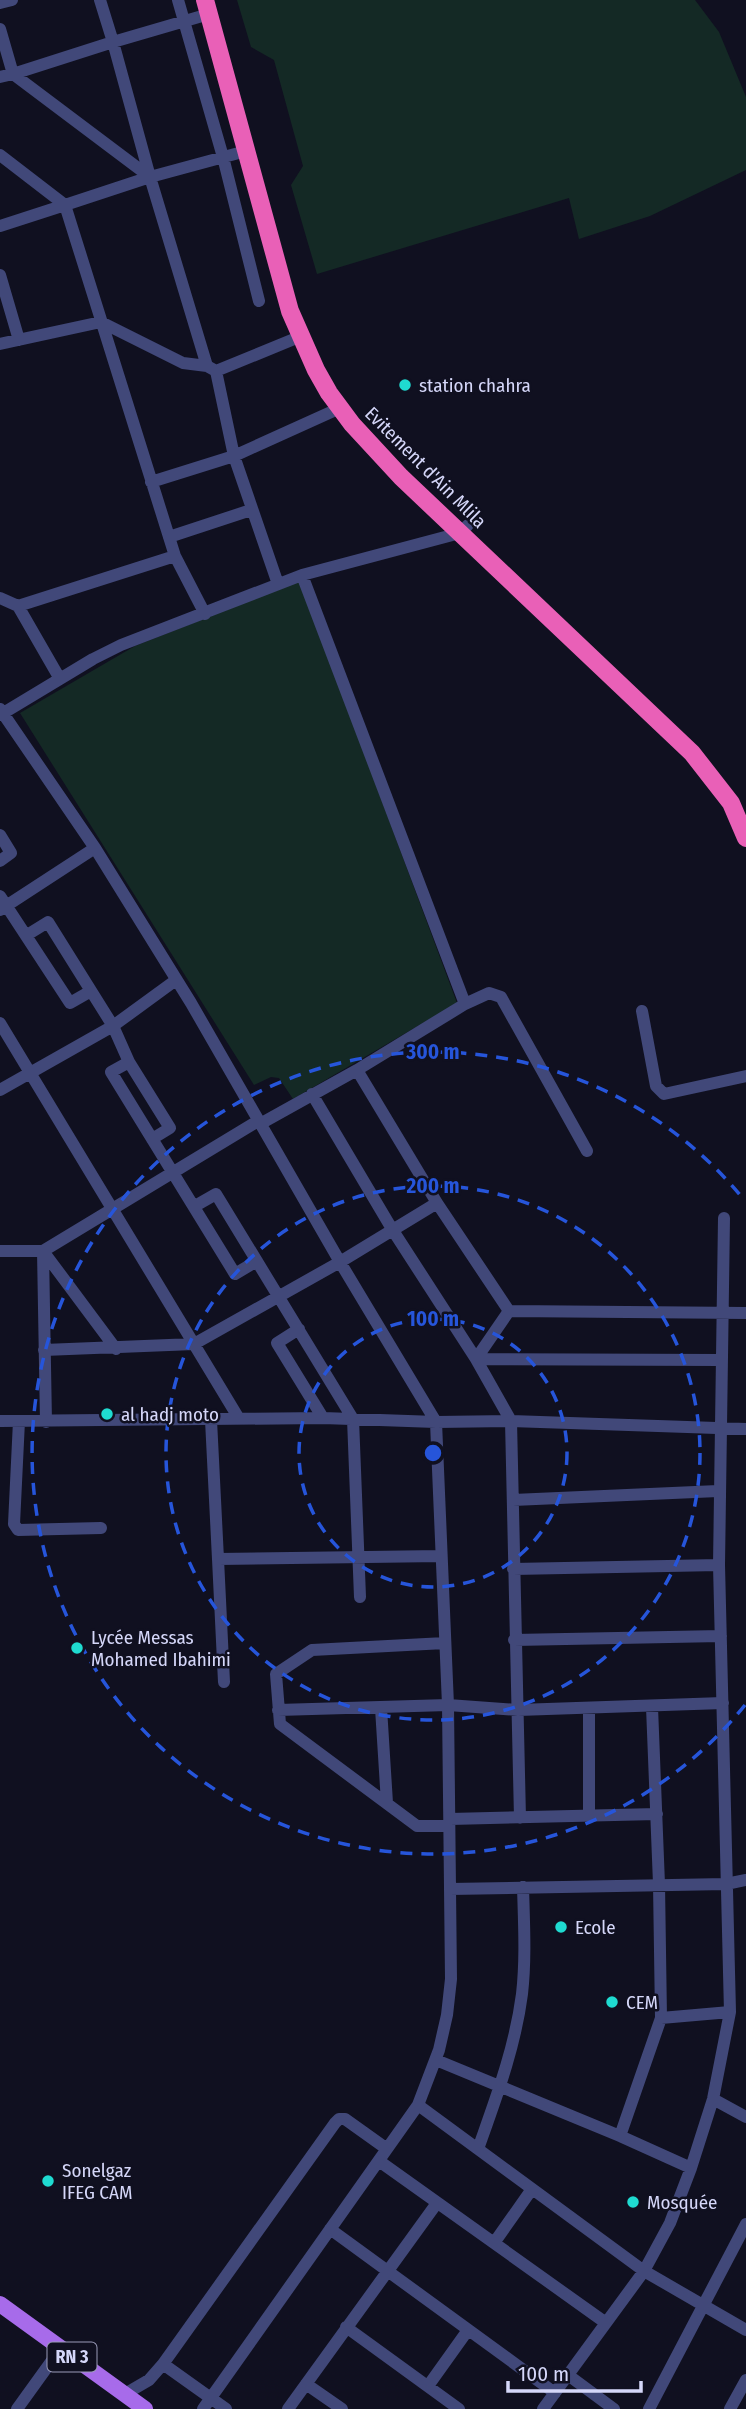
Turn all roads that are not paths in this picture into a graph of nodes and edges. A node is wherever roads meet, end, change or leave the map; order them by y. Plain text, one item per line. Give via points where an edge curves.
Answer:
1 (12, 0) edge
2 (100, 0) edge
3 (178, 0) edge
4 (0, 3) edge
5 (210, 5) edge
6 (185, 21) junction
7 (0, 29) edge
8 (113, 42) junction
9 (6, 76) edge
10 (246, 151) junction
11 (0, 155) edge
12 (223, 157) junction
13 (150, 177) junction
14 (65, 205) junction
15 (0, 226) edge
16 (0, 275) edge
17 (259, 301) dead end
18 (102, 322) junction
19 (299, 337) junction
20 (19, 340) junction
21 (0, 344) edge
22 (212, 369) junction
23 (340, 408) junction
24 (234, 456) junction
25 (151, 482) junction
26 (251, 510) junction
27 (464, 529) junction
28 (169, 537) junction
29 (175, 556) junction
30 (302, 575) junction
31 (278, 584) junction
32 (0, 598) edge
33 (18, 606) junction
34 (205, 614) junction
35 (60, 679) junction
36 (1, 712) edge
37 (746, 809) edge
38 (0, 835) edge
39 (746, 838) edge
40 (96, 848) junction
41 (0, 861) edge
42 (2, 904) edge
43 (27, 935) junction
44 (176, 980) junction
45 (91, 991) junction
46 (465, 1004) junction
47 (642, 1011) dead end
48 (0, 1023) edge
49 (113, 1026) junction
50 (130, 1062) junction
51 (357, 1070) junction
52 (29, 1072) junction
53 (746, 1076) edge
54 (0, 1090) edge
55 (312, 1094) junction
56 (259, 1123) junction
57 (152, 1139) junction
58 (587, 1151) dead end
59 (173, 1171) junction
60 (437, 1203) junction
61 (195, 1206) junction
62 (111, 1208) junction
63 (723, 1218) dead end
64 (392, 1229) junction
65 (0, 1251) edge
66 (43, 1251) junction
67 (257, 1261) junction
68 (340, 1262) junction
69 (279, 1297) junction
70 (509, 1311) junction
71 (721, 1313) junction
72 (746, 1313) edge
73 (299, 1329) junction
74 (194, 1344) junction
75 (116, 1349) junction
76 (44, 1350) junction
77 (476, 1359) junction
78 (722, 1360) junction
79 (238, 1417) junction
80 (323, 1418) junction
81 (353, 1419) junction
82 (211, 1420) junction
83 (0, 1421) edge
84 (19, 1421) junction
85 (511, 1421) junction
86 (46, 1422) junction
87 (436, 1422) junction
88 (720, 1429) junction
89 (746, 1429) edge
90 (718, 1491) junction
91 (513, 1500) junction
92 (102, 1528) dead end
93 (441, 1556) junction
94 (359, 1558) junction
95 (218, 1559) junction
96 (719, 1565) junction
97 (513, 1569) junction
98 (360, 1597) dead end
99 (721, 1636) junction
100 (514, 1640) junction
101 (445, 1643) junction
102 (224, 1682) dead end
103 (723, 1703) junction
104 (448, 1705) junction
105 (652, 1707) junction
106 (381, 1708) junction
107 (589, 1708) junction
108 (278, 1710) junction
109 (518, 1710) junction
110 (387, 1803) junction
111 (657, 1814) junction
112 (589, 1816) junction
113 (520, 1818) junction
114 (450, 1822) junction
115 (746, 1880) edge
116 (659, 1884) junction
117 (726, 1884) junction
118 (523, 1887) junction
119 (450, 1889) junction
120 (730, 2012) junction
121 (661, 2018) junction
122 (436, 2060) junction
123 (501, 2086) junction
124 (713, 2099) junction
125 (418, 2105) junction
126 (746, 2117) edge
127 (620, 2136) junction
128 (387, 2149) junction
129 (478, 2149) junction
130 (379, 2161) junction
131 (691, 2168) junction
132 (532, 2189) junction
133 (437, 2203) junction
134 (746, 2224) edge
135 (330, 2230) junction
136 (494, 2243) junction
137 (387, 2271) junction
138 (644, 2271) junction
139 (0, 2304) edge
140 (704, 2305) junction
141 (606, 2323) junction
142 (346, 2327) junction
143 (468, 2330) junction
144 (746, 2330) edge
145 (61, 2348) junction
146 (163, 2364) junction
147 (568, 2375) junction
148 (746, 2380) edge
149 (306, 2384) junction
150 (428, 2386) junction
151 (555, 2393) junction
152 (125, 2394) junction
153 (206, 2404) edge
154 (17, 2409) edge
155 (145, 2409) edge
156 (226, 2409) edge
157 (288, 2409) edge
158 (342, 2409) edge
159 (459, 2409) edge
160 (543, 2409) edge
161 (614, 2409) edge
162 (649, 2409) edge
163 (730, 2409) edge

1 - 4 street
2 - 8 street
3 - 6 street
5 - 6 street
5 - 10 highway, Evitement d'Ain Mlila
5 - 27 highway, Evitement d'Ain Mlila via 305,319 320,354 358,413
6 - 8 street
6 - 12 street
7 - 9 street
8 - 9 street
8 - 13 street
9 - 13 street
10 - 12 street
10 - 19 highway, Evitement d'Ain Mlila
11 - 14 street
12 - 13 street
12 - 17 street
13 - 14 street
13 - 22 street
14 - 15 street
14 - 18 street
16 - 20 street
18 - 20 street
18 - 22 street via 183,363
18 - 25 street
19 - 22 street
19 - 23 highway, Evitement d'Ain Mlila
20 - 21 street
22 - 24 street
23 - 24 street
23 - 27 highway, Evitement d'Ain Mlila via 377,453
24 - 25 street
24 - 26 street
25 - 28 street
26 - 28 street
26 - 31 street
27 - 30 street
27 - 37 highway, Evitement d'Ain Mlila via 639,684 706,751
27 - 39 highway, Evitement d'Ain Mlila via 692,753 731,803
28 - 29 street
29 - 33 street
29 - 34 street
30 - 31 street
30 - 46 street
31 - 34 street
32 - 33 street
33 - 35 street
34 - 35 street via 121,645
35 - 36 street
36 - 40 street
38 - 41 street via 11,853
40 - 42 street
40 - 44 street
42 - 43 street
43 - 45 street via 70,1003
43 - 45 street via 48,922
44 - 49 street
44 - 56 street
45 - 49 street
46 - 51 street
46 - 58 street via 489,993 501,997
47 - 53 street via 656,1086 664,1094
48 - 52 street
49 - 50 street
49 - 52 street
50 - 57 street via 170,1128
50 - 57 street via 111,1072
51 - 55 street
51 - 60 street
52 - 54 street
52 - 62 street
55 - 56 street
55 - 64 street
56 - 59 street
56 - 68 street
57 - 59 street
59 - 61 street
59 - 62 street
60 - 64 street
60 - 70 street
61 - 67 street via 216,1195
61 - 67 street via 235,1274
62 - 66 street
62 - 74 street
63 - 71 street
64 - 68 street
64 - 77 street
65 - 66 street
66 - 75 street
66 - 76 street
67 - 69 street
68 - 69 street
68 - 87 street
69 - 73 street
69 - 74 street
70 - 71 street
70 - 77 street
71 - 72 street
71 - 78 street
73 - 80 street via 277,1343
73 - 81 street
74 - 75 street
74 - 79 street
75 - 76 street
76 - 86 street
77 - 78 street
77 - 85 street
78 - 88 street
79 - 80 street
79 - 82 street
80 - 81 street
81 - 87 street
81 - 94 street
82 - 86 street
82 - 95 street
83 - 84 street
84 - 86 street
84 - 92 street via 14,1524 18,1531
85 - 87 street
85 - 88 street
85 - 91 street
87 - 93 street
88 - 89 street
88 - 90 street
90 - 91 street
90 - 96 street
91 - 97 street
93 - 94 street
93 - 101 street
94 - 95 street
94 - 98 street
95 - 102 street
96 - 97 street
96 - 99 street
97 - 100 street
99 - 100 street
99 - 103 street
100 - 109 street
101 - 104 street
101 - 108 street via 312,1650 276,1674
103 - 105 street
103 - 117 street
104 - 106 street
104 - 109 street
104 - 114 street
105 - 107 street
105 - 111 street
106 - 108 street
106 - 110 street
107 - 109 street
107 - 112 street
108 - 110 street via 280,1724
109 - 113 street
110 - 114 street via 417,1826
111 - 112 street
111 - 116 street
112 - 113 street
113 - 114 street
114 - 119 street
115 - 117 street
116 - 117 street
116 - 118 street
116 - 121 street
117 - 120 street
118 - 119 street
118 - 123 street via 522,1994
119 - 122 street via 451,1979
120 - 121 street
120 - 124 street
121 - 127 street
122 - 123 street
122 - 125 street
123 - 127 street
123 - 129 street
124 - 126 street
124 - 131 street
125 - 128 street
125 - 129 street
127 - 131 street
128 - 130 street
128 - 146 street via 339,2119
129 - 132 street
130 - 133 street
130 - 135 street
131 - 138 street via 670,2223
132 - 136 street
132 - 138 street
133 - 136 street
133 - 137 street
134 - 140 street
135 - 137 street
135 - 153 street
136 - 141 street
137 - 142 street
137 - 143 street
138 - 140 street
138 - 141 street
139 - 145 main road, RN 3
140 - 144 street
140 - 162 street
141 - 147 street
142 - 149 street
142 - 150 street
143 - 150 street
143 - 151 street
145 - 152 main road, RN 3
145 - 154 street
146 - 152 street via 149,2380
146 - 153 street
147 - 151 street
147 - 161 street
148 - 163 street
149 - 157 street
149 - 158 street
150 - 159 street
151 - 160 street
152 - 155 main road, RN 3
153 - 156 street

